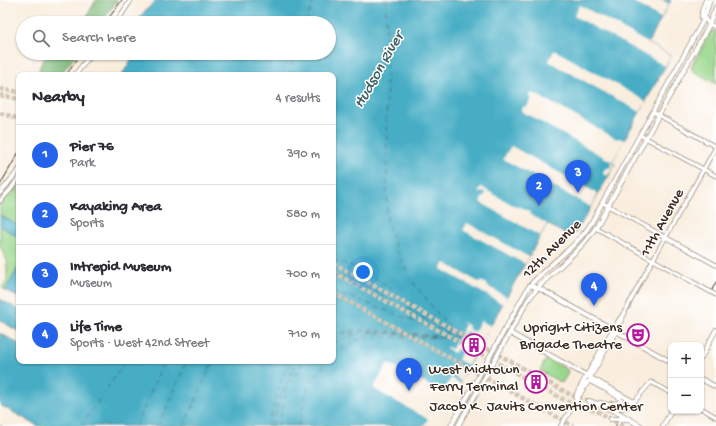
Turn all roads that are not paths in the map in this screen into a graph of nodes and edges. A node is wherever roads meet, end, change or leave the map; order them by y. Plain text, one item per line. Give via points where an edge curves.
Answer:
1 (131, 0) edge
2 (706, 0) edge
3 (710, 0) edge
4 (716, 8) edge
5 (121, 16) edge
6 (704, 19) junction
7 (709, 24) junction
8 (716, 28) edge
9 (86, 60) edge
10 (76, 72) edge
11 (653, 112) junction
12 (659, 115) junction
13 (640, 135) junction
14 (646, 138) junction
15 (716, 147) edge
16 (625, 163) junction
17 (630, 166) junction
18 (703, 169) junction
19 (16, 174) edge
20 (716, 176) edge
21 (10, 182) junction
22 (16, 182) edge
23 (11, 189) junction
24 (0, 193) edge
25 (0, 201) edge
26 (603, 203) junction
27 (608, 206) junction
28 (596, 228) junction
29 (666, 238) junction
30 (653, 260) junction
31 (716, 265) edge
32 (530, 285) junction
33 (538, 288) junction
34 (716, 295) edge
35 (614, 330) junction
36 (716, 330) edge
37 (510, 333) junction
38 (704, 352) edge
39 (668, 360) edge
40 (589, 378) junction
41 (704, 380) edge
42 (598, 382) junction
43 (716, 387) edge
44 (606, 389) junction
45 (668, 391) edge
46 (470, 392) junction
47 (474, 398) junction
48 (634, 402) junction
49 (608, 404) junction
50 (704, 410) edge
51 (669, 414) edge
52 (716, 417) edge
53 (454, 419) junction
54 (611, 419) dead end
55 (629, 419) junction
56 (462, 420) junction
57 (450, 426) edge
58 (458, 426) edge
59 (561, 426) edge
60 (641, 426) edge
61 (663, 426) edge

1 - 5 main road
2 - 6 main road via 702,17
3 - 6 main road, 12th Avenue
4 - 7 main road, 12th Avenue
6 - 7 main road
6 - 11 main road, 12th Avenue
7 - 8 main road
7 - 12 main road, 12th Avenue
9 - 10 main road
11 - 12 main road
11 - 13 main road, 12th Avenue
12 - 14 main road, 12th Avenue
12 - 15 main road
13 - 14 main road
13 - 16 main road, 12th Avenue
14 - 17 main road, 12th Avenue
14 - 18 main road
15 - 18 main road, 11th Avenue
16 - 17 main road
16 - 26 main road, 12th Avenue
17 - 27 main road, 12th Avenue
18 - 20 main road
18 - 29 main road, 11th Avenue
19 - 21 main road
21 - 23 main road
21 - 24 main road
22 - 23 main road
23 - 25 main road
26 - 27 main road
26 - 32 main road, 12th Avenue via 580,239
27 - 28 main road, 12th Avenue
27 - 29 main road
28 - 30 main road
28 - 33 main road, 12th Avenue
29 - 30 main road, 11th Avenue
29 - 31 main road
30 - 34 main road
30 - 35 main road, 11th Avenue
32 - 33 main road
32 - 46 main road, 12th Avenue
33 - 35 main road
33 - 37 main road, 12th Avenue
35 - 39 main road
35 - 40 main road, 11th Avenue
36 - 38 main road
37 - 40 main road
37 - 47 main road, 12th Avenue
40 - 42 main road
40 - 44 main road
40 - 59 main road, 11th Avenue via 577,393
41 - 43 main road
42 - 44 highway
42 - 48 main road
44 - 49 highway via 621,400 619,403
45 - 48 main road via 651,382
46 - 47 main road
46 - 53 main road, 12th Avenue
47 - 56 main road, 12th Avenue
48 - 49 highway via 623,408
49 - 55 highway via 589,401
50 - 52 main road
51 - 61 main road
53 - 56 main road
53 - 57 main road, 12th Avenue
54 - 55 highway
55 - 60 highway
56 - 58 main road, 12th Avenue

